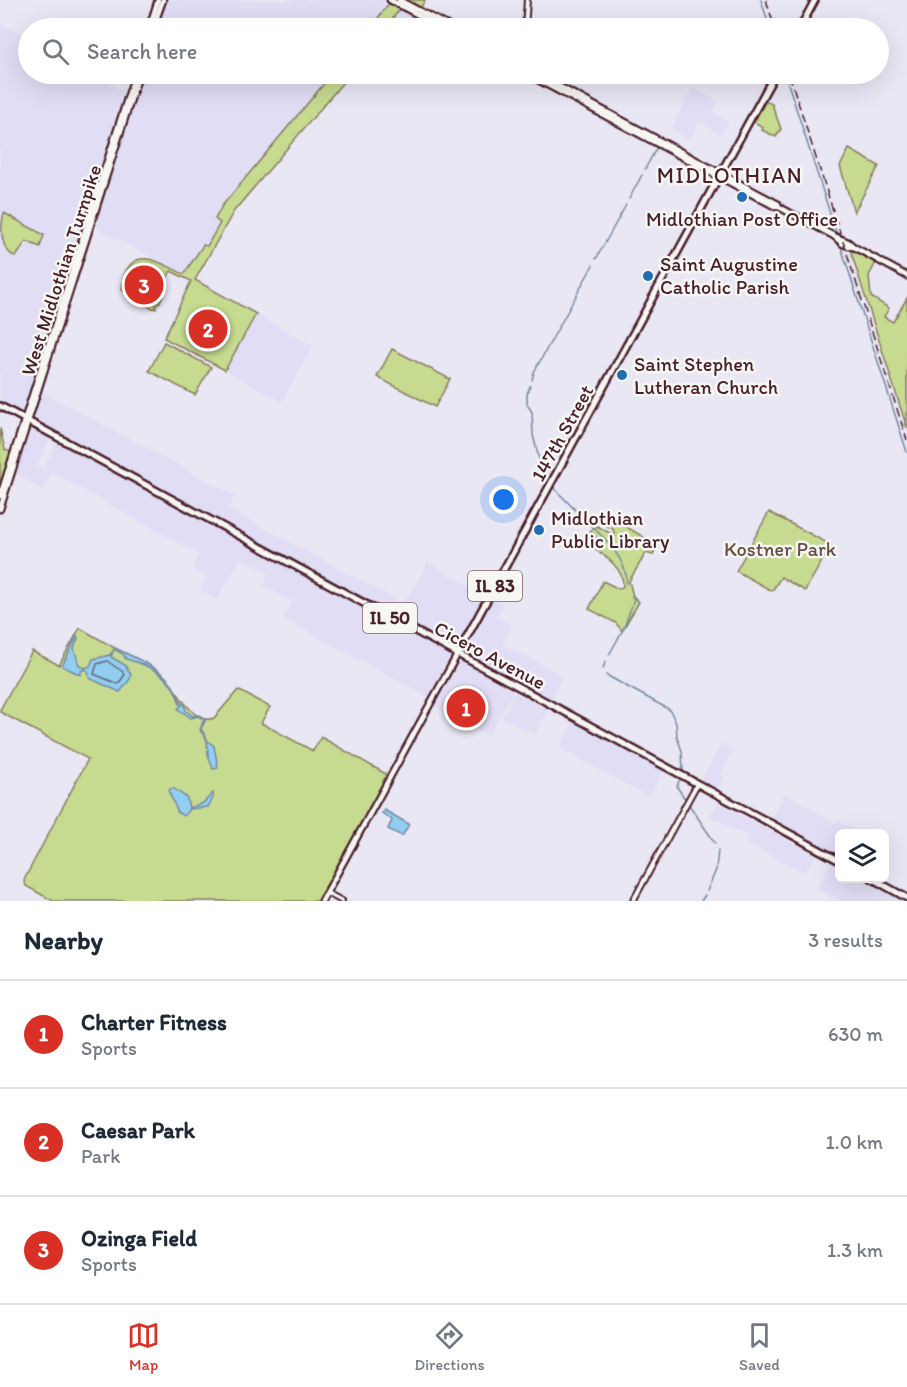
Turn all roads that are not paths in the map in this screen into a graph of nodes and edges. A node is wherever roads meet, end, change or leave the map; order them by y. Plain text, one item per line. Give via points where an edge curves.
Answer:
1 (160, 0) edge
2 (390, 0) edge
3 (399, 0) edge
4 (527, 0) edge
5 (815, 0) edge
6 (154, 18) edge
7 (424, 18) edge
8 (433, 18) edge
9 (526, 18) edge
10 (805, 18) edge
11 (134, 84) edge
12 (546, 84) edge
13 (554, 84) edge
14 (770, 84) edge
15 (720, 175) junction
16 (907, 276) edge
17 (0, 406) edge
18 (26, 420) junction
19 (0, 496) edge
20 (0, 509) edge
21 (457, 655) junction
22 (697, 784) junction
23 (835, 858) edge
24 (879, 883) edge
25 (327, 893) junction
26 (907, 898) edge
27 (322, 901) edge
28 (342, 901) edge
29 (633, 901) edge

1 - 6 main road
2 - 7 main road
3 - 8 main road
4 - 9 street
5 - 10 main road
11 - 18 main road, West Midlothian Turnpike
12 - 15 main road
13 - 15 main road
14 - 15 main road, 147th Street / IL 83
15 - 16 main road
15 - 21 main road, 147th Street / IL 83
17 - 18 main road, Cicero Avenue / IL 50
18 - 19 main road, West Midlothian Turnpike
18 - 20 main road, West Midlothian Turnpike
18 - 21 main road, Cicero Avenue / IL 50
21 - 22 main road, Cicero Avenue / IL 50
21 - 25 main road, 147th Street
22 - 23 main road, Cicero Avenue / IL 50
22 - 29 street
24 - 26 main road
25 - 27 main road, 147th Street
25 - 28 street

